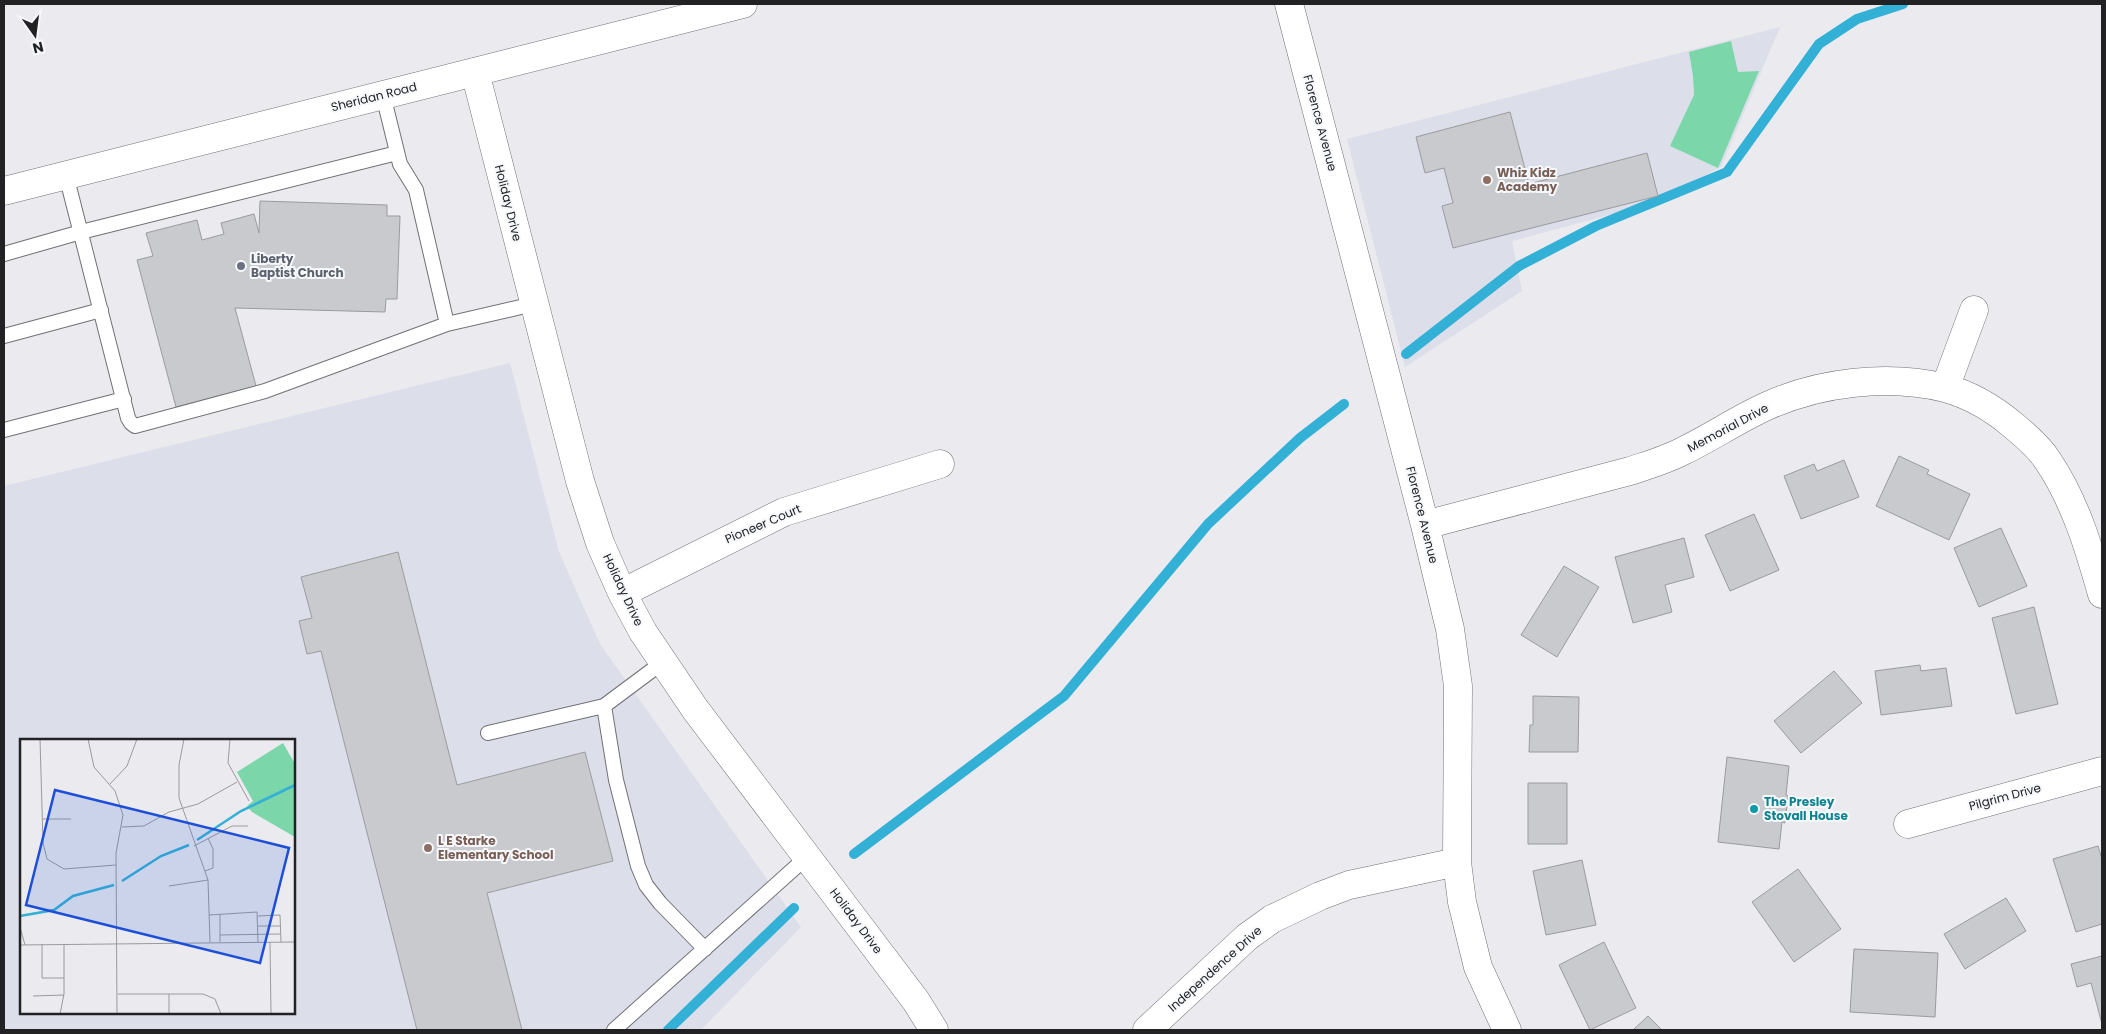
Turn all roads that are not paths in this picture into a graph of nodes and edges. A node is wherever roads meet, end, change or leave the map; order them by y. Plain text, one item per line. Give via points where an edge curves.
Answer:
1 (743, 4) edge
2 (1289, 4) edge
3 (475, 72) junction
4 (383, 95) junction
5 (397, 153) junction
6 (66, 175) junction
7 (4, 191) edge
8 (81, 232) junction
9 (4, 254) edge
10 (534, 304) junction
11 (101, 310) junction
12 (1974, 310) dead end
13 (447, 324) junction
14 (4, 336) edge
15 (1945, 388) junction
16 (124, 398) junction
17 (4, 430) edge
18 (940, 464) dead end
19 (1425, 524) junction
20 (622, 593) junction
21 (2102, 594) edge
22 (663, 662) junction
23 (604, 706) junction
24 (488, 733) dead end
25 (2102, 771) edge
26 (1908, 824) dead end
27 (808, 856) junction
28 (1458, 862) junction
29 (704, 949) junction
30 (614, 1030) edge
31 (934, 1030) edge
32 (1147, 1030) edge
33 (1506, 1030) edge

1 - 3 street, Sheridan Road
2 - 19 street, Florence Avenue
3 - 4 street, Sheridan Road
3 - 10 street, Holiday Drive
4 - 5 lane
4 - 6 street, Sheridan Road
5 - 8 lane
5 - 13 lane via 416,190
6 - 7 street, Sheridan Road
6 - 8 lane
8 - 9 lane
8 - 11 lane
10 - 13 lane
10 - 20 street, Holiday Drive via 580,481 600,543
11 - 14 lane
11 - 16 lane
12 - 15 street
13 - 16 lane via 265,391 135,426 128,418
15 - 19 street, Memorial Drive via 1888,381 1826,387 1768,406 1658,462
15 - 21 street, Memorial Drive via 1998,413 2025,434 2048,460 2075,512
16 - 17 lane
18 - 20 street, Pioneer Court via 784,512
19 - 28 street, Florence Avenue via 1450,629 1458,686
20 - 22 street, Holiday Drive
22 - 23 lane
22 - 27 street, Holiday Drive via 695,709
23 - 24 lane
23 - 29 lane via 616,780 638,866 646,885 660,903
25 - 26 street, Pilgrim Drive
27 - 29 lane
27 - 31 street, Holiday Drive
28 - 32 street, Independence Drive via 1349,885 1272,919 1247,937
28 - 33 street, Florence Avenue via 1462,902 1478,967
29 - 30 lane

